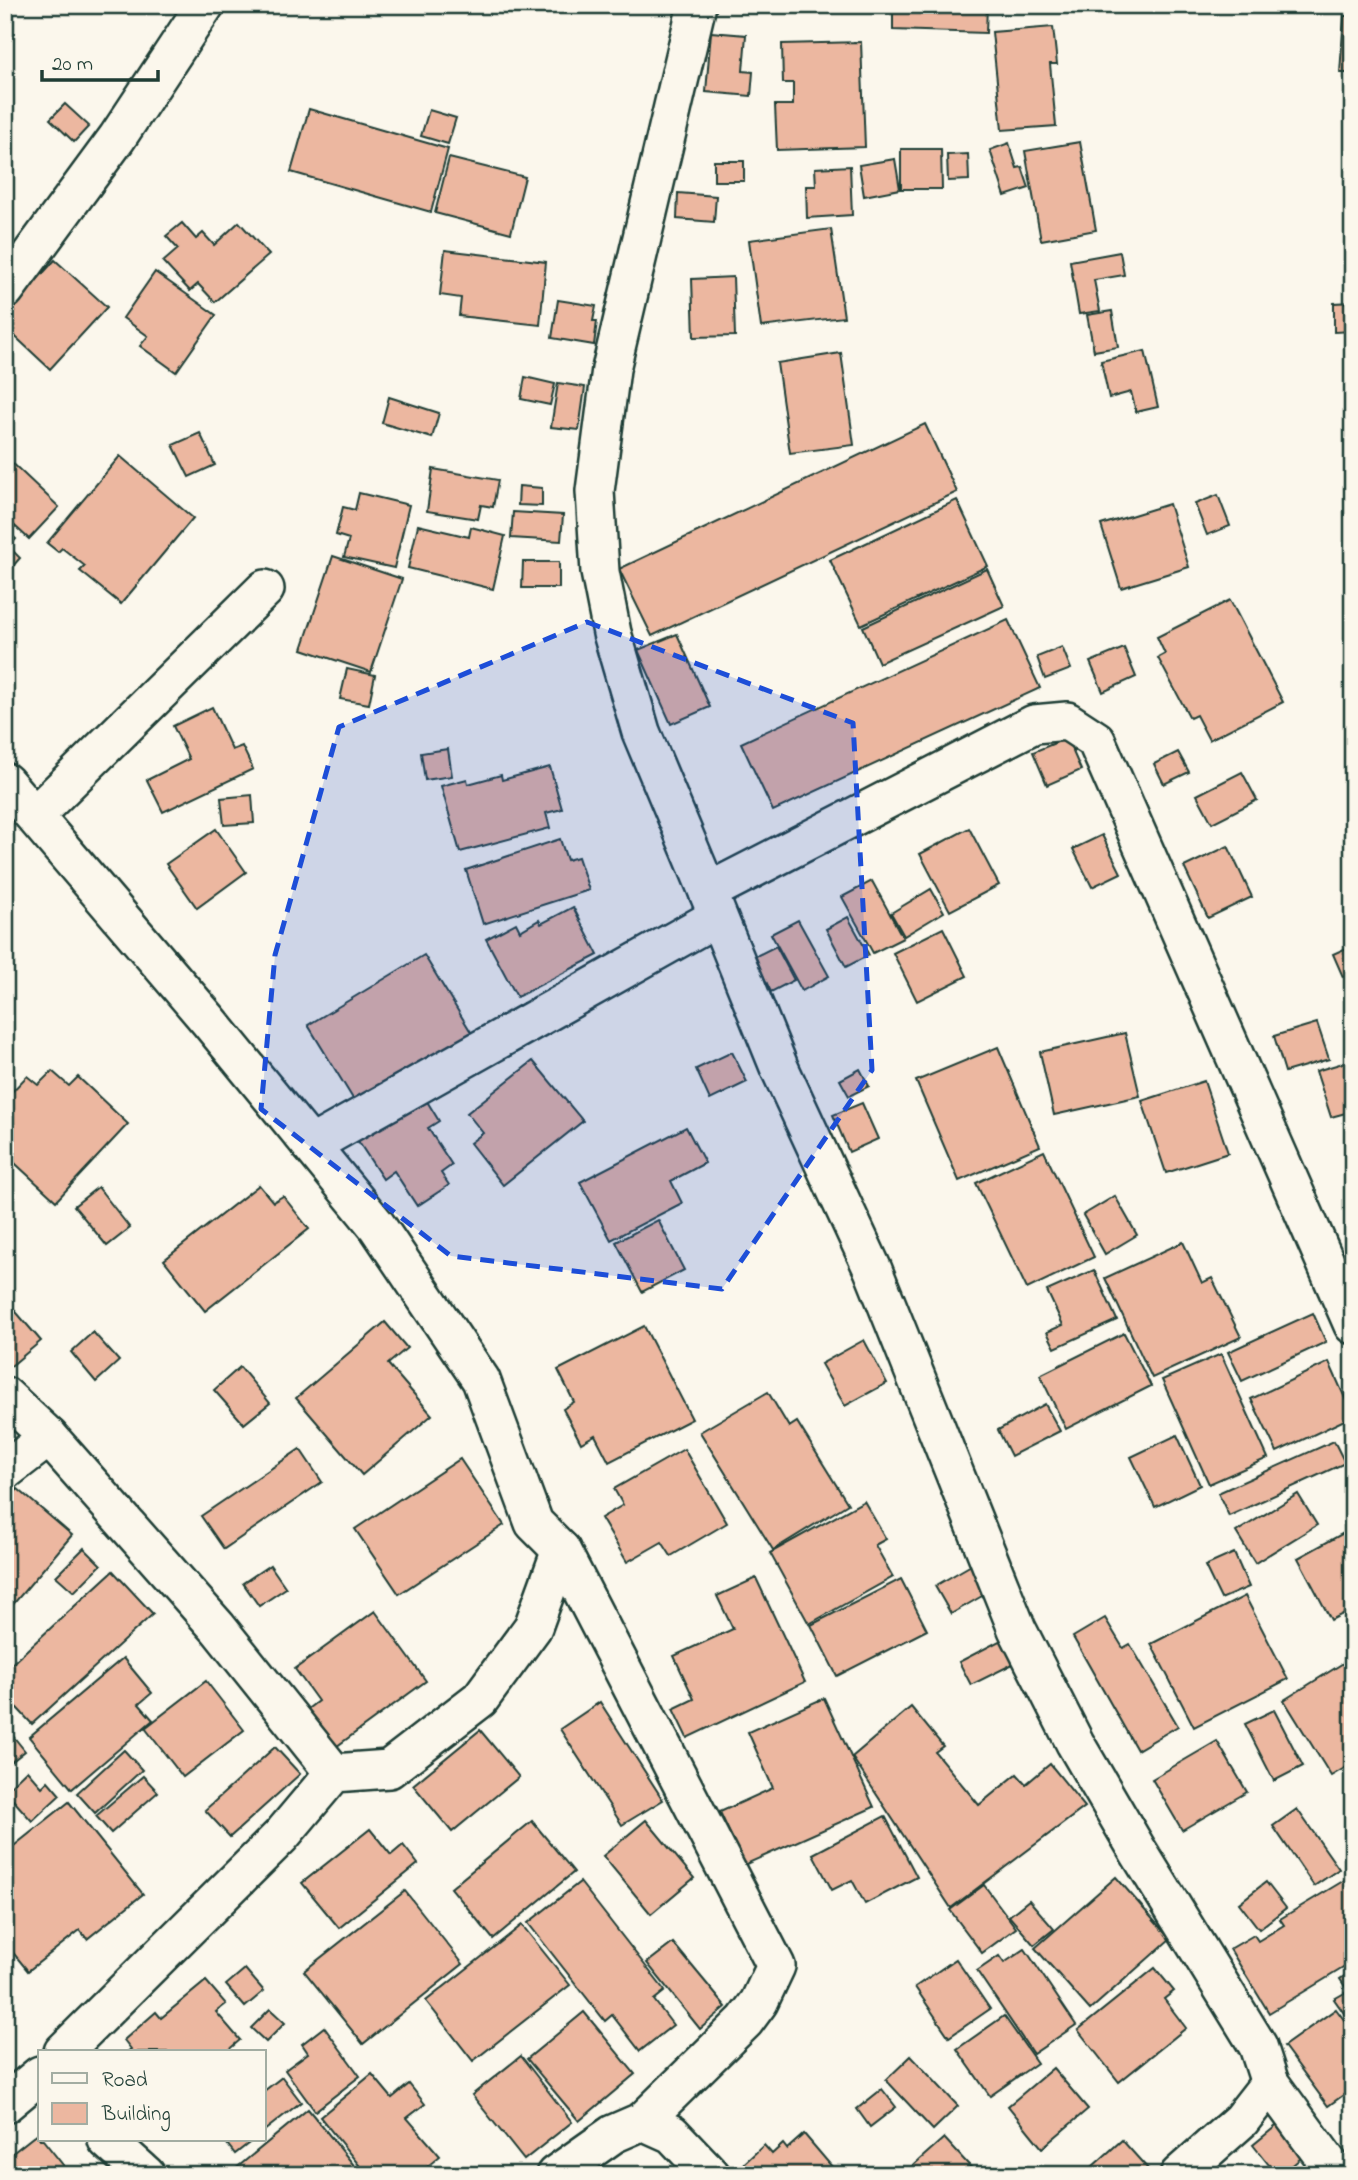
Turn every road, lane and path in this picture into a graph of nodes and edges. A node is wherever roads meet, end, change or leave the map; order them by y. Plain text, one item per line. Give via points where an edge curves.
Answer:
1 (205, 5) edge
2 (697, 5) edge
3 (5, 290) edge
4 (265, 589) dead end
5 (5, 782) edge
6 (35, 815) junction
7 (713, 904) junction
8 (311, 1145) junction
9 (1352, 1324) edge
10 (5, 1396) edge
11 (49, 1437) junction
12 (5, 1471) edge
13 (561, 1550) junction
14 (334, 1773) junction
15 (65, 2050) edge
16 (38, 2079) edge
17 (1270, 2083) junction
18 (5, 2105) edge
19 (643, 2121) junction
20 (109, 2142) edge
21 (146, 2175) edge
22 (555, 2175) edge
23 (710, 2175) edge
24 (1179, 2175) edge
25 (1337, 2175) edge

1 - 3 street via 117,138
2 - 7 street via 611,369 595,491 600,572 611,633 640,732
4 - 6 street
5 - 6 street
6 - 8 street
7 - 8 street
7 - 9 street via 1034,724 1067,721 1096,740
7 - 17 street via 779,1067 873,1270 1017,1629 1075,1743 1258,2046
8 - 13 street via 377,1226 481,1380 534,1523
10 - 11 street
11 - 12 street
11 - 14 street via 218,1628
13 - 14 street via 533,1627 480,1699 388,1769
13 - 19 street via 776,1966 745,2021
14 - 15 street via 281,1836
16 - 18 street
17 - 24 street via 1241,2120
17 - 25 street
19 - 22 street via 613,2134
19 - 23 street via 673,2134
20 - 21 street

